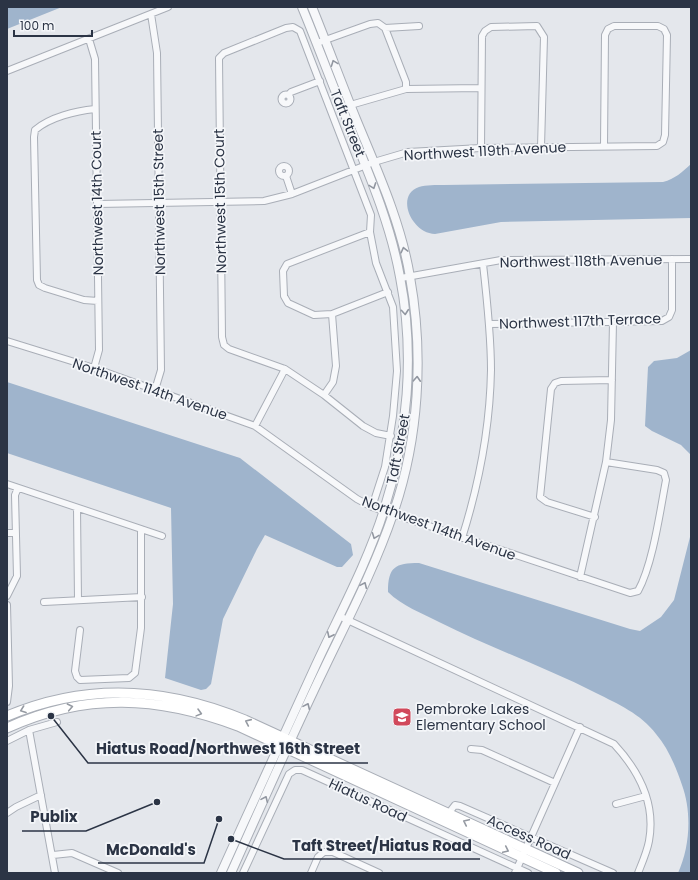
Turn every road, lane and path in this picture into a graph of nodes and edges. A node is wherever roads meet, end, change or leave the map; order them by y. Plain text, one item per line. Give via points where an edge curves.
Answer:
1 (168, 7) edge
2 (302, 7) edge
3 (312, 7) edge
4 (151, 14) junction
5 (420, 26) dead end
6 (385, 28) junction
7 (89, 39) junction
8 (326, 40) junction
9 (317, 43) junction
10 (7, 71) edge
11 (320, 82) junction
12 (480, 88) junction
13 (406, 89) junction
14 (288, 95) dead end
15 (351, 105) junction
16 (342, 108) junction
17 (95, 109) junction
18 (604, 146) junction
19 (541, 147) junction
20 (481, 148) junction
21 (374, 162) junction
22 (366, 166) junction
23 (354, 170) junction
24 (286, 176) dead end
25 (292, 194) junction
26 (221, 202) junction
27 (159, 203) junction
28 (98, 204) junction
29 (370, 232) junction
30 (691, 259) edge
31 (672, 260) junction
32 (482, 264) junction
33 (410, 276) junction
34 (401, 278) junction
35 (388, 292) junction
36 (98, 301) junction
37 (332, 314) junction
38 (613, 322) junction
39 (489, 324) junction
40 (7, 341) edge
41 (94, 368) junction
42 (285, 369) junction
43 (612, 380) junction
44 (155, 390) junction
45 (324, 395) junction
46 (407, 395) junction
47 (416, 396) junction
48 (255, 426) junction
49 (391, 436) junction
50 (606, 462) junction
51 (7, 484) edge
52 (18, 488) junction
53 (372, 507) junction
54 (77, 508) junction
55 (384, 511) junction
56 (393, 515) junction
57 (595, 517) junction
58 (141, 529) junction
59 (16, 533) junction
60 (7, 534) edge
61 (162, 536) dead end
62 (462, 538) junction
63 (580, 577) junction
64 (7, 596) edge
65 (142, 597) junction
66 (78, 600) junction
67 (44, 602) dead end
68 (7, 605) edge
69 (339, 616) junction
70 (348, 620) junction
71 (80, 630) dead end
72 (322, 653) junction
73 (330, 657) junction
74 (116, 686) junction
75 (7, 702) edge
76 (118, 702) junction
77 (7, 716) edge
78 (58, 722) dead end
79 (7, 728) edge
80 (580, 728) junction
81 (29, 730) junction
82 (7, 741) edge
83 (285, 744) junction
84 (471, 749) dead end
85 (346, 772) junction
86 (555, 783) junction
87 (41, 795) junction
88 (646, 796) junction
89 (616, 804) dead end
90 (7, 813) edge
91 (448, 814) junction
92 (246, 818) junction
93 (254, 823) junction
94 (531, 839) junction
95 (524, 854) junction
96 (53, 855) junction
97 (516, 871) edge
98 (226, 872) edge
99 (55, 873) edge
100 (118, 873) edge
101 (244, 873) edge
102 (311, 873) edge
103 (379, 873) edge
104 (528, 873) edge
105 (556, 873) edge
106 (578, 873) edge
107 (613, 873) edge
108 (638, 873) edge

1 - 4 street
2 - 9 street, Taft Street
3 - 8 street, Taft Street
4 - 7 street
4 - 27 street, Northwest 15th Street via 157,53
5 - 6 street
6 - 8 street via 378,23 370,24
6 - 13 street via 406,82
7 - 10 street
7 - 17 street, Northwest 14th Court via 95,59
8 - 9 street
15 -> 8 street, Taft Street
9 - 16 street, Taft Street
11 - 14 street
11 - 23 street
11 - 26 street, Northwest 15th Court via 300,31 293,27 224,53 219,58
12 - 13 street
12 - 19 street via 482,36 485,30 491,27 537,26 544,36
12 - 20 street
13 - 15 street
15 - 16 street
15 - 21 street, Taft Street
16 - 22 street, Taft Street
17 - 28 street, Northwest 14th Court
17 - 36 street via 79,110 41,125 35,130 36,272 39,285 84,300
18 - 18 street, Northwest 119th Avenue via 605,35 608,29 614,26 658,26 667,34 663,142 658,146
18 - 19 street, Northwest 119th Avenue
19 - 20 street, Northwest 119th Avenue
20 - 21 street, Northwest 119th Avenue via 408,152
21 - 22 street, Northwest 119th Avenue
33 -> 21 street, Taft Street via 396,221
22 - 23 street, Northwest 119th Avenue
22 -> 34 street, Taft Street via 386,223
23 - 25 street, Northwest 119th Avenue
23 - 29 street via 370,215
24 - 25 street
25 - 26 street, Northwest 119th Avenue via 264,201
26 - 27 street, Northwest 119th Avenue
26 - 42 street, Northwest 15th Court via 224,345
27 - 28 street, Northwest 119th Avenue
27 - 44 street, Northwest 15th Street via 161,370
28 - 36 street, Northwest 14th Court
29 - 35 street via 376,263
29 - 37 street via 287,264 283,271 284,296 288,303 314,315
30 - 31 street, Northwest 118th Avenue
31 - 32 street, Northwest 118th Avenue via 500,260
31 - 38 street, Northwest 117th Terrace via 670,318 662,321
32 - 33 street, Northwest 118th Avenue
32 - 39 street
33 - 34 street, Northwest 118th Avenue
47 -> 33 street, Taft Street via 417,342
34 -> 46 street, Taft Street via 407,342
35 - 37 street
35 - 49 street via 393,307 397,371
36 - 41 street, Northwest 14th Court via 99,350
37 - 45 street via 336,366 333,382
38 - 39 street, Northwest 117th Terrace
38 - 43 street
39 - 62 street via 491,371 485,439
40 - 41 street, Northwest 114th Avenue
41 - 44 street, Northwest 114th Avenue
42 - 45 street
42 - 48 street
43 - 50 street
43 - 57 street via 561,381 551,390 540,497 547,502
44 - 48 street, Northwest 114th Avenue
45 - 49 street via 363,426 376,433
46 - 47 street
46 - 55 street, Taft Street via 395,474
47 - 56 street, Taft Street via 404,477
48 - 53 street, Northwest 114th Avenue
49 - 53 street via 385,467
50 - 57 street
50 - 63 street, Northwest 114th Avenue via 664,473 666,480 655,535 643,582 638,591 630,593
51 - 52 street
52 - 54 street
52 - 59 street via 15,495
53 - 55 street, Northwest 114th Avenue
54 - 58 street
54 - 66 street
55 - 56 street, Northwest 114th Avenue
55 -> 69 street, Taft Street
56 - 62 street, Northwest 114th Avenue
70 -> 56 street, Taft Street
57 - 63 street
58 - 61 street
58 - 65 street
59 - 60 street
59 - 64 street via 17,576
62 - 63 street, Northwest 114th Avenue
65 - 66 street
65 - 74 street via 135,673
66 - 67 street
68 - 75 street
69 - 70 street
69 -> 72 street, Taft Street
70 - 73 street, Taft Street
70 - 80 street
71 - 74 street via 75,671 77,677
72 - 73 street
72 - 83 street, Taft Street
83 -> 73 street, Taft Street
74 - 76 street
74 -> 77 main road
83 -> 74 main road via 214,707 182,698
79 -> 76 main road via 50,711
76 -> 83 main road via 178,707 208,715
78 - 81 street
80 - 86 street
80 - 88 street via 614,744 628,759 641,781
81 - 82 street
81 - 87 street
83 - 85 main road
83 - 92 street, Taft Street
93 -> 83 street, Taft Street
84 - 86 street via 482,750
85 - 91 main road
85 -> 95 main road
86 - 94 street
87 - 90 street
87 - 96 street
88 - 89 street
88 - 108 street via 650,807 651,827 649,843
91 - 94 street, Access Road via 455,806 460,806
95 -> 91 main road
92 - 93 street
92 - 98 street, Taft Street
93 - 98 street, Taft Street
94 - 95 street
94 - 107 street, Access Road
95 - 97 street
95 - 105 main road
95 - 106 main road
96 - 99 street
96 - 100 street via 72,853
97 - 101 street, Hiatus Road via 302,770 295,770 289,774
97 - 104 street, Hiatus Road
102 - 103 street via 318,857 324,852 333,852

